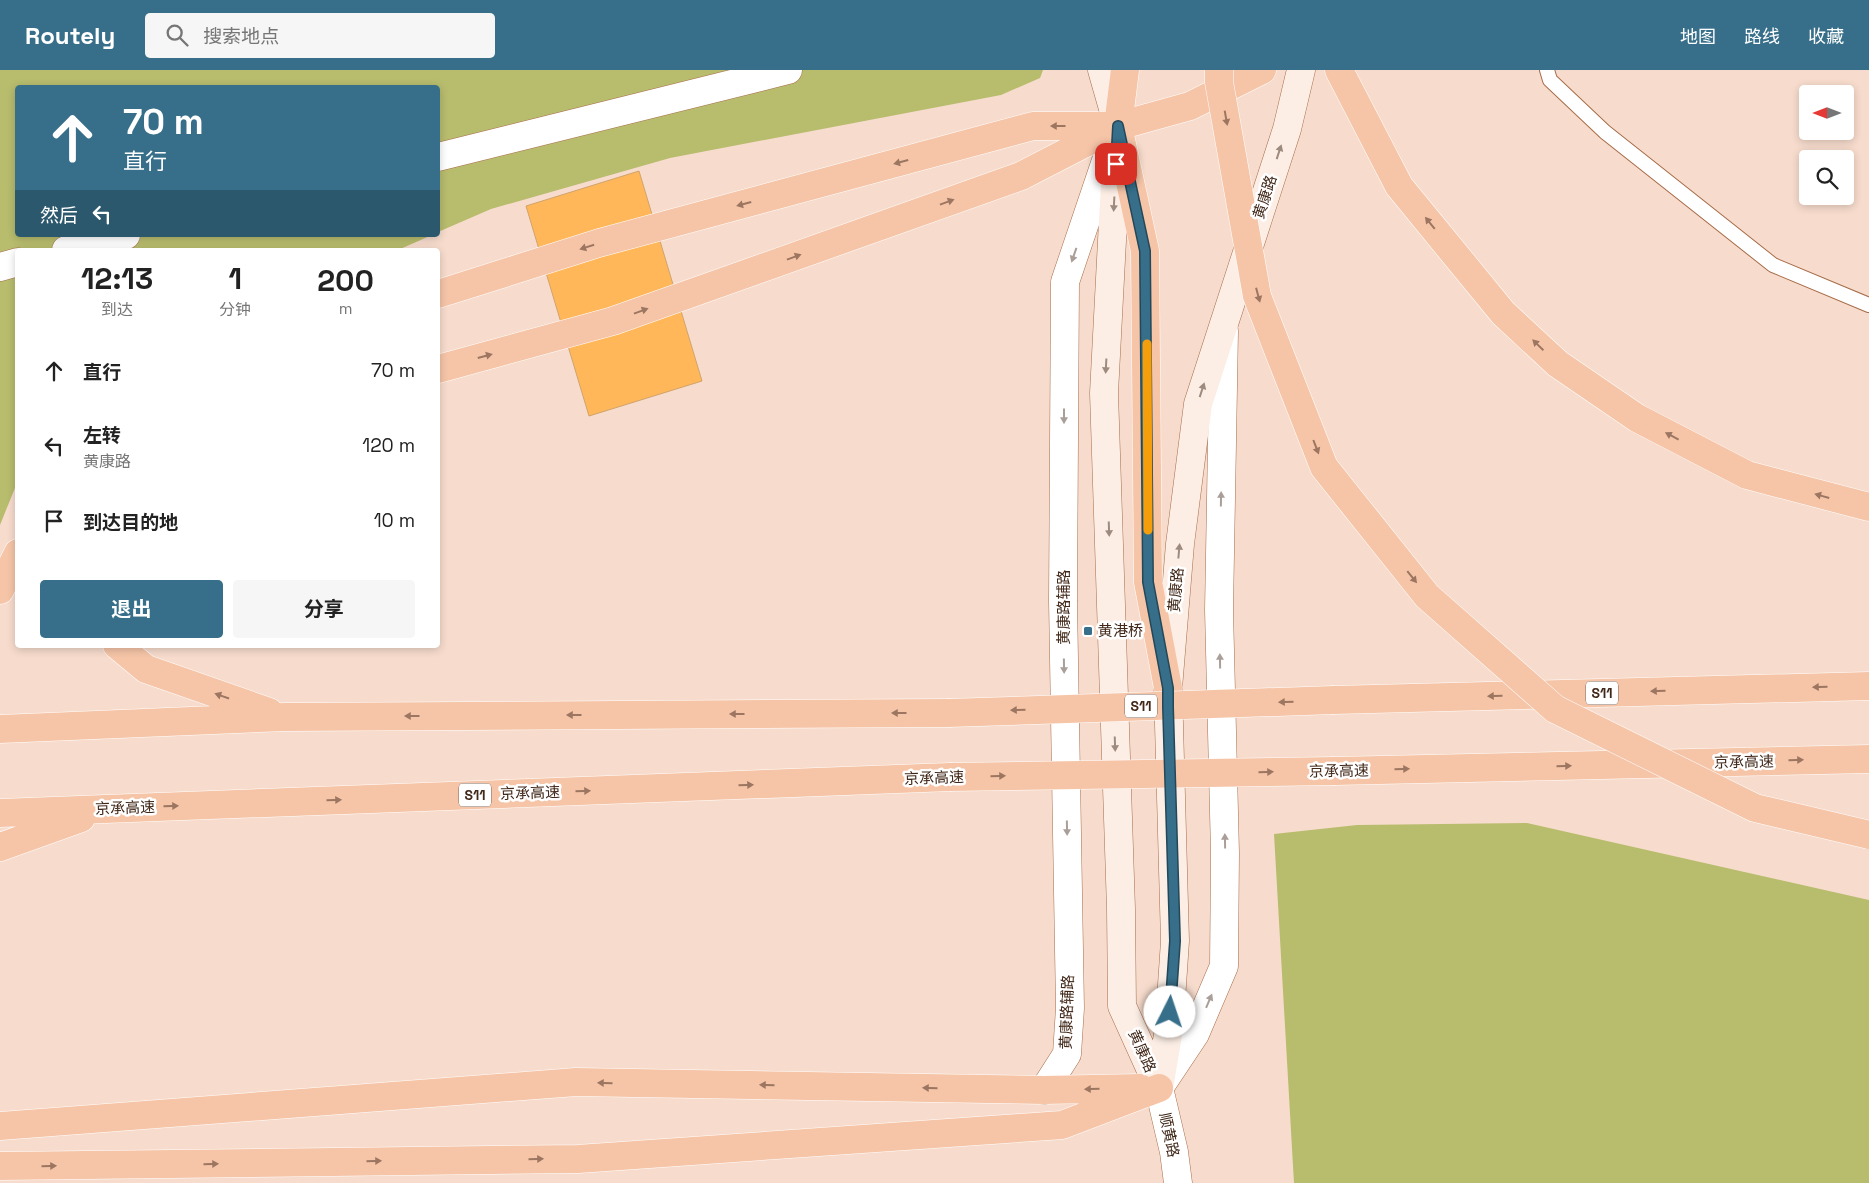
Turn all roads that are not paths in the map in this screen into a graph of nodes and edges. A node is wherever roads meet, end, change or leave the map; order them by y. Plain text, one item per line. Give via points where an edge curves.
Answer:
1 (788, 70) edge
2 (1102, 70) edge
3 (1126, 70) edge
4 (1219, 70) edge
5 (1262, 70) edge
6 (1301, 70) edge
7 (1339, 70) edge
8 (1547, 70) edge
9 (1118, 126) junction
10 (440, 157) edge
11 (118, 237) edge
12 (74, 248) edge
13 (15, 263) edge
14 (0, 266) edge
15 (440, 293) edge
16 (1869, 305) edge
17 (1224, 322) junction
18 (440, 368) edge
19 (1869, 507) edge
20 (15, 559) edge
21 (0, 590) edge
22 (121, 648) edge
23 (1869, 686) edge
24 (1168, 688) junction
25 (285, 717) junction
26 (0, 729) edge
27 (1869, 759) edge
28 (109, 809) junction
29 (0, 813) edge
30 (1869, 835) edge
31 (0, 847) edge
32 (1158, 1088) junction
33 (1044, 1090) junction
34 (0, 1126) edge
35 (0, 1166) edge
36 (1178, 1183) edge

1 - 10 street
2 - 9 main road, 黄康路
3 - 9 highway
4 -> 30 highway, bridge via 1257,296 1324,467 1427,596 1555,709 1755,808
5 - 9 highway via 1190,106
17 -> 6 main road, 黄康路 via 1287,129
19 -> 7 highway via 1747,475 1637,418 1558,364 1504,312 1399,186
8 - 16 lane via 1550,80 1605,132 1773,265
9 -> 15 highway via 1033,126 598,243
18 -> 9 highway via 613,321 1011,179
9 - 24 highway via 1145,251 1148,582
9 -> 32 main road, 黄康路 via 1104,393 1122,1006
9 -> 33 street, 黄康路辅路 via 1064,282 1063,601 1070,1008 1067,1054
11 - 12 street
13 - 14 street
24 -> 17 main road, 黄康路 via 1180,544 1198,404
32 -> 17 street via 1195,1034 1224,966 1225,853 1219,610
20 - 21 highway
25 -> 22 highway via 146,669
23 -> 25 highway, S11, bridge via 948,713
24 - 32 main road, 黄康路 via 1175,941 1169,1030
25 - 26 highway, S11
28 -> 27 highway, 京承高速 / S11, bridge via 950,777
28 - 29 highway, 京承高速 / S11
28 - 31 highway
32 -> 33 highway
35 -> 32 highway via 588,1158 1062,1125
32 - 36 street, 顺黄路
33 -> 34 highway via 576,1082

